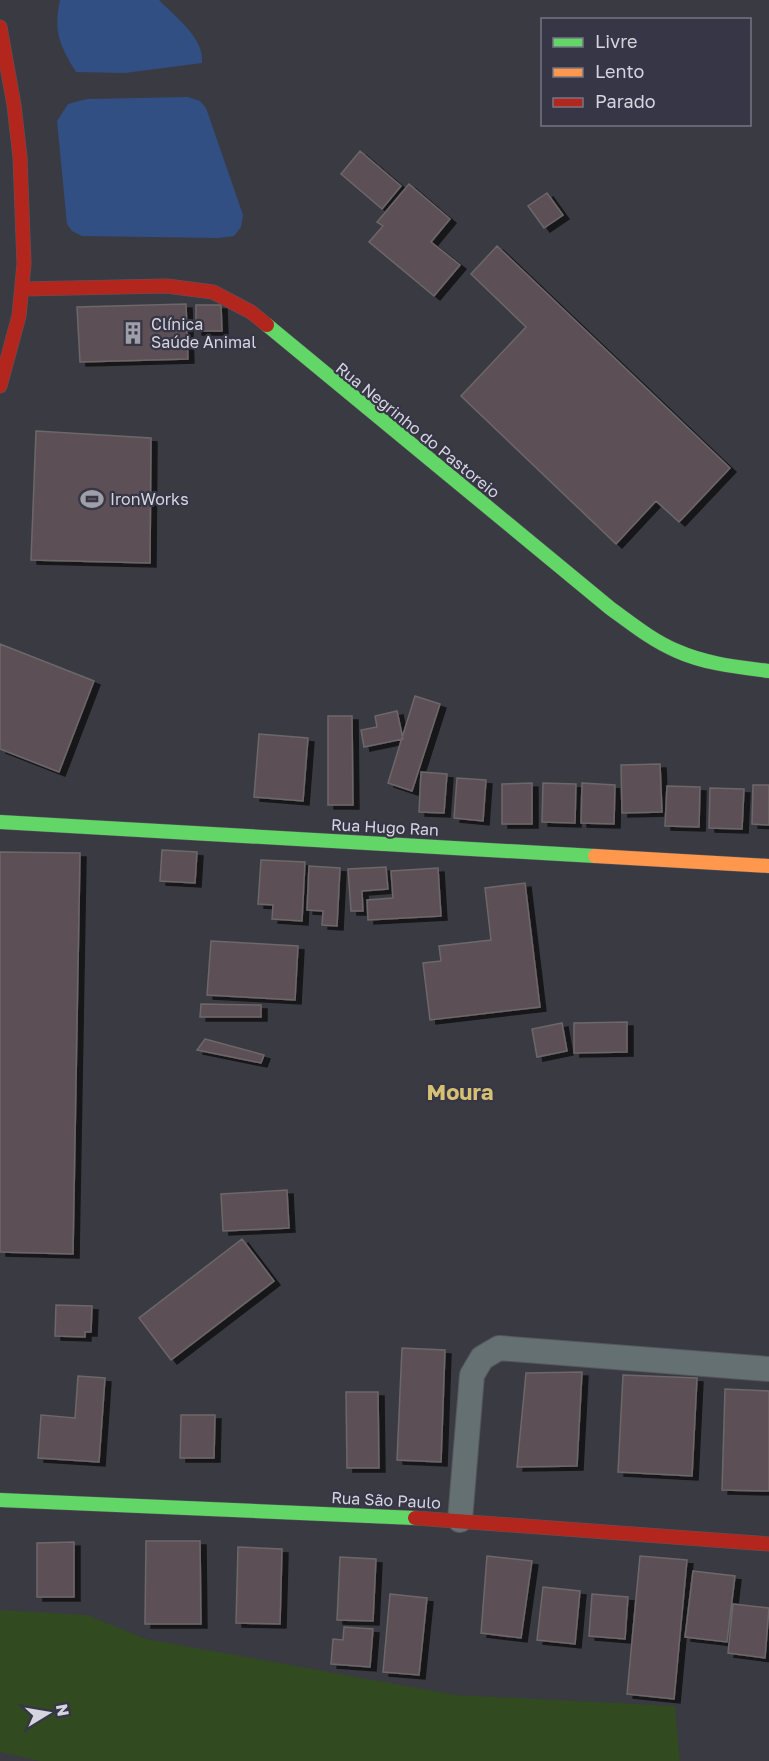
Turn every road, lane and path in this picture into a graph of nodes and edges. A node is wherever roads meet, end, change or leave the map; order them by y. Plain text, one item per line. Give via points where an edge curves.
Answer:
1 (0, 27) edge
2 (23, 290) junction
3 (0, 386) edge
4 (769, 671) edge
5 (0, 822) edge
6 (769, 866) edge
7 (769, 1369) edge
8 (0, 1500) edge
9 (460, 1520) junction
10 (769, 1544) edge

1 - 2 street via 21,158
2 - 3 street via 15,340
2 - 4 street, Rua Negrinho do Pastoreio via 167,286 213,292 251,312 652,639 684,655 713,663
5 - 6 street, Rua Hugo Ran
7 - 9 street via 499,1348 482,1359 472,1375
8 - 9 street, Rua São Paulo
9 - 10 street, Rua São Paulo

